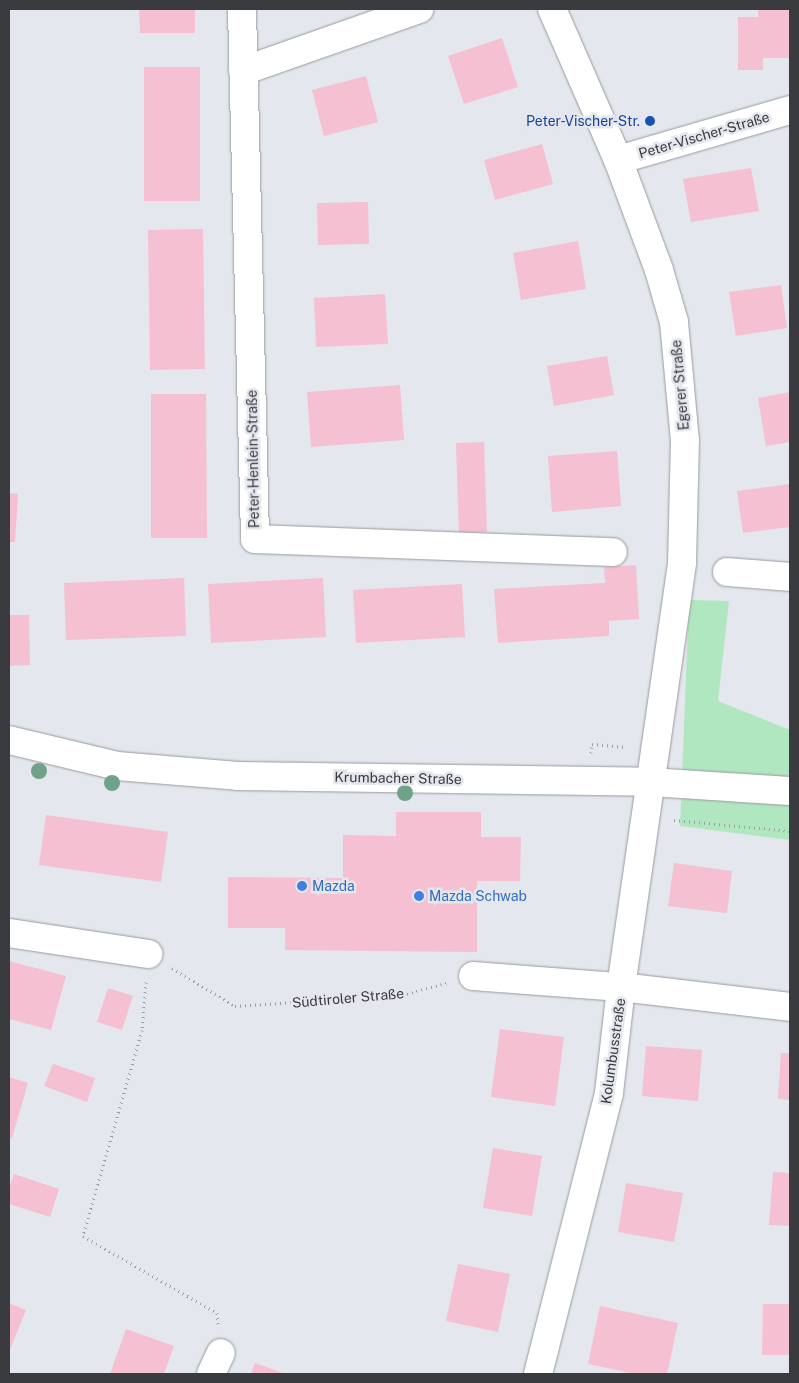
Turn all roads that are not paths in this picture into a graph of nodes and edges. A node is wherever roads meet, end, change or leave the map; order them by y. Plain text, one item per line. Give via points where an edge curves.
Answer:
1 (242, 9) edge
2 (419, 9) edge
3 (552, 9) edge
4 (243, 71) junction
5 (790, 110) edge
6 (618, 160) junction
7 (613, 552) dead end
8 (727, 572) dead end
9 (790, 577) edge
10 (9, 740) edge
11 (650, 782) junction
12 (790, 791) edge
13 (9, 933) edge
14 (148, 954) road end
15 (473, 976) road end
16 (621, 987) junction
17 (790, 1007) edge
18 (538, 1374) edge

1 - 4 street, Peter-Henlein-Straße
2 - 4 street
3 - 6 street, Egerer Straße
4 - 7 street, Peter-Henlein-Straße via 255,539
5 - 6 street, Peter-Vischer-Straße
6 - 11 street, Egerer Straße via 659,270 674,322 685,441 682,562
8 - 9 street
10 - 11 street, Krumbacher Straße via 117,766 238,776
11 - 12 street, Krumbacher Straße
11 - 16 street, Kolumbusstraße
13 - 14 street
15 - 16 street
16 - 17 street
16 - 18 street, Kolumbusstraße via 609,1093

